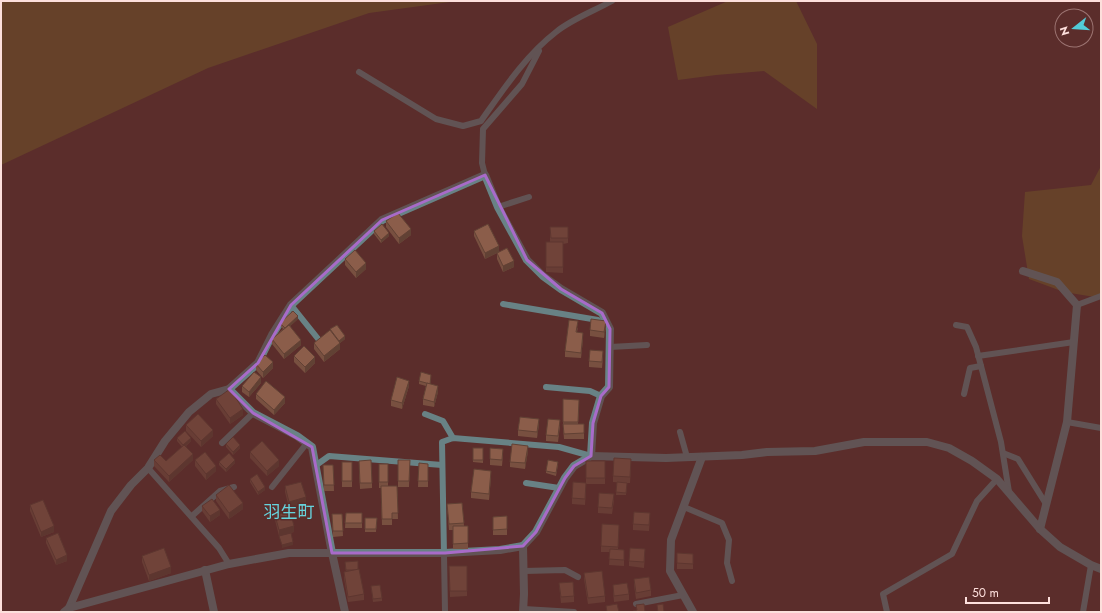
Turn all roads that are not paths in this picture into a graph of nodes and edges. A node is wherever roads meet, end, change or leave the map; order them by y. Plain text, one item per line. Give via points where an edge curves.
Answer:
1 (612, 1) edge
2 (544, 42) junction
3 (359, 72) dead end
4 (485, 175) junction
5 (529, 197) dead end
6 (498, 207) junction
7 (1023, 271) dead end
8 (1101, 296) edge
9 (503, 304) dead end
10 (1077, 305) junction
11 (291, 306) junction
12 (606, 321) junction
13 (956, 325) dead end
14 (319, 340) edge
15 (1074, 342) junction
16 (647, 345) dead end
17 (610, 347) junction
18 (978, 356) junction
19 (981, 366) junction
20 (546, 387) dead end
21 (229, 389) junction
22 (964, 394) dead end
23 (601, 396) junction
24 (252, 413) junction
25 (425, 414) dead end
26 (1067, 422) junction
27 (1101, 428) edge
28 (680, 432) dead end
29 (454, 438) junction
30 (222, 443) dead end
31 (307, 443) junction
32 (1003, 453) junction
33 (591, 456) junction
34 (687, 457) junction
35 (702, 457) junction
36 (442, 465) junction
37 (315, 466) junction
38 (148, 468) junction
39 (996, 479) junction
40 (526, 483) dead end
41 (234, 487) dead end
42 (272, 487) dead end
43 (559, 488) junction
44 (1009, 494) junction
45 (1046, 504) junction
46 (684, 507) junction
47 (192, 516) junction
48 (1040, 529) junction
49 (523, 546) junction
50 (332, 553) junction
51 (445, 553) junction
52 (230, 564) junction
53 (1091, 565) junction
54 (1101, 569) edge
55 (205, 570) junction
56 (524, 571) junction
57 (578, 577) dead end
58 (732, 581) dead end
59 (683, 595) junction
60 (636, 604) edge
61 (67, 610) edge
62 (524, 610) edge
63 (445, 611) edge
64 (214, 612) edge
65 (345, 612) edge
66 (574, 612) edge
67 (693, 612) edge
68 (887, 612) edge
69 (1084, 612) edge

1 - 2 lane via 557,31
2 - 3 lane via 511,78 481,121 463,126 436,119
2 - 4 lane via 522,84 483,129 482,163
4 - 6 street
4 - 11 street via 382,220
5 - 6 lane
6 - 12 street via 527,260 561,289 602,313
7 - 10 street via 1058,282
8 - 10 lane
9 - 12 lane
10 - 15 street
11 - 14 lane
11 - 21 street via 258,363
12 - 17 street via 610,329
13 - 18 lane via 967,327
15 - 18 lane
15 - 26 street
16 - 17 lane
17 - 23 street via 609,387
18 - 19 lane
19 - 22 lane via 970,368
19 - 32 lane
20 - 23 lane via 590,391
21 - 24 street
21 - 38 street via 211,394 189,412 165,441
23 - 33 street via 593,422
24 - 30 lane
24 - 31 street
25 - 29 lane via 443,421
26 - 27 lane
26 - 45 street
28 - 34 lane
29 - 33 lane via 559,447
29 - 36 lane via 442,442
31 - 37 street via 312,447
31 - 42 lane
32 - 44 lane
32 - 45 lane via 1018,459
33 - 34 street
33 - 43 street via 574,466
34 - 35 street
35 - 39 street via 815,451 864,442 927,442 948,448 972,461
35 - 46 street
36 - 37 lane via 329,456
36 - 51 lane
37 - 50 street
38 - 47 lane
38 - 61 street via 111,511
39 - 44 street
39 - 68 lane via 977,501 952,554 883,594
40 - 43 lane
41 - 47 lane via 220,491
43 - 49 street via 536,532
44 - 48 street
45 - 48 street
46 - 58 lane via 722,523 729,540 727,563
46 - 59 street via 671,540 670,571
47 - 52 lane via 220,548
48 - 53 street via 1060,547
49 - 51 street
49 - 56 street
50 - 51 street
50 - 52 street via 289,553
50 - 65 street
51 - 63 lane
52 - 55 street
53 - 54 street
53 - 69 lane
55 - 61 street
55 - 64 street
56 - 57 lane via 565,570
56 - 62 street
59 - 60 lane
59 - 67 street
62 - 66 lane

